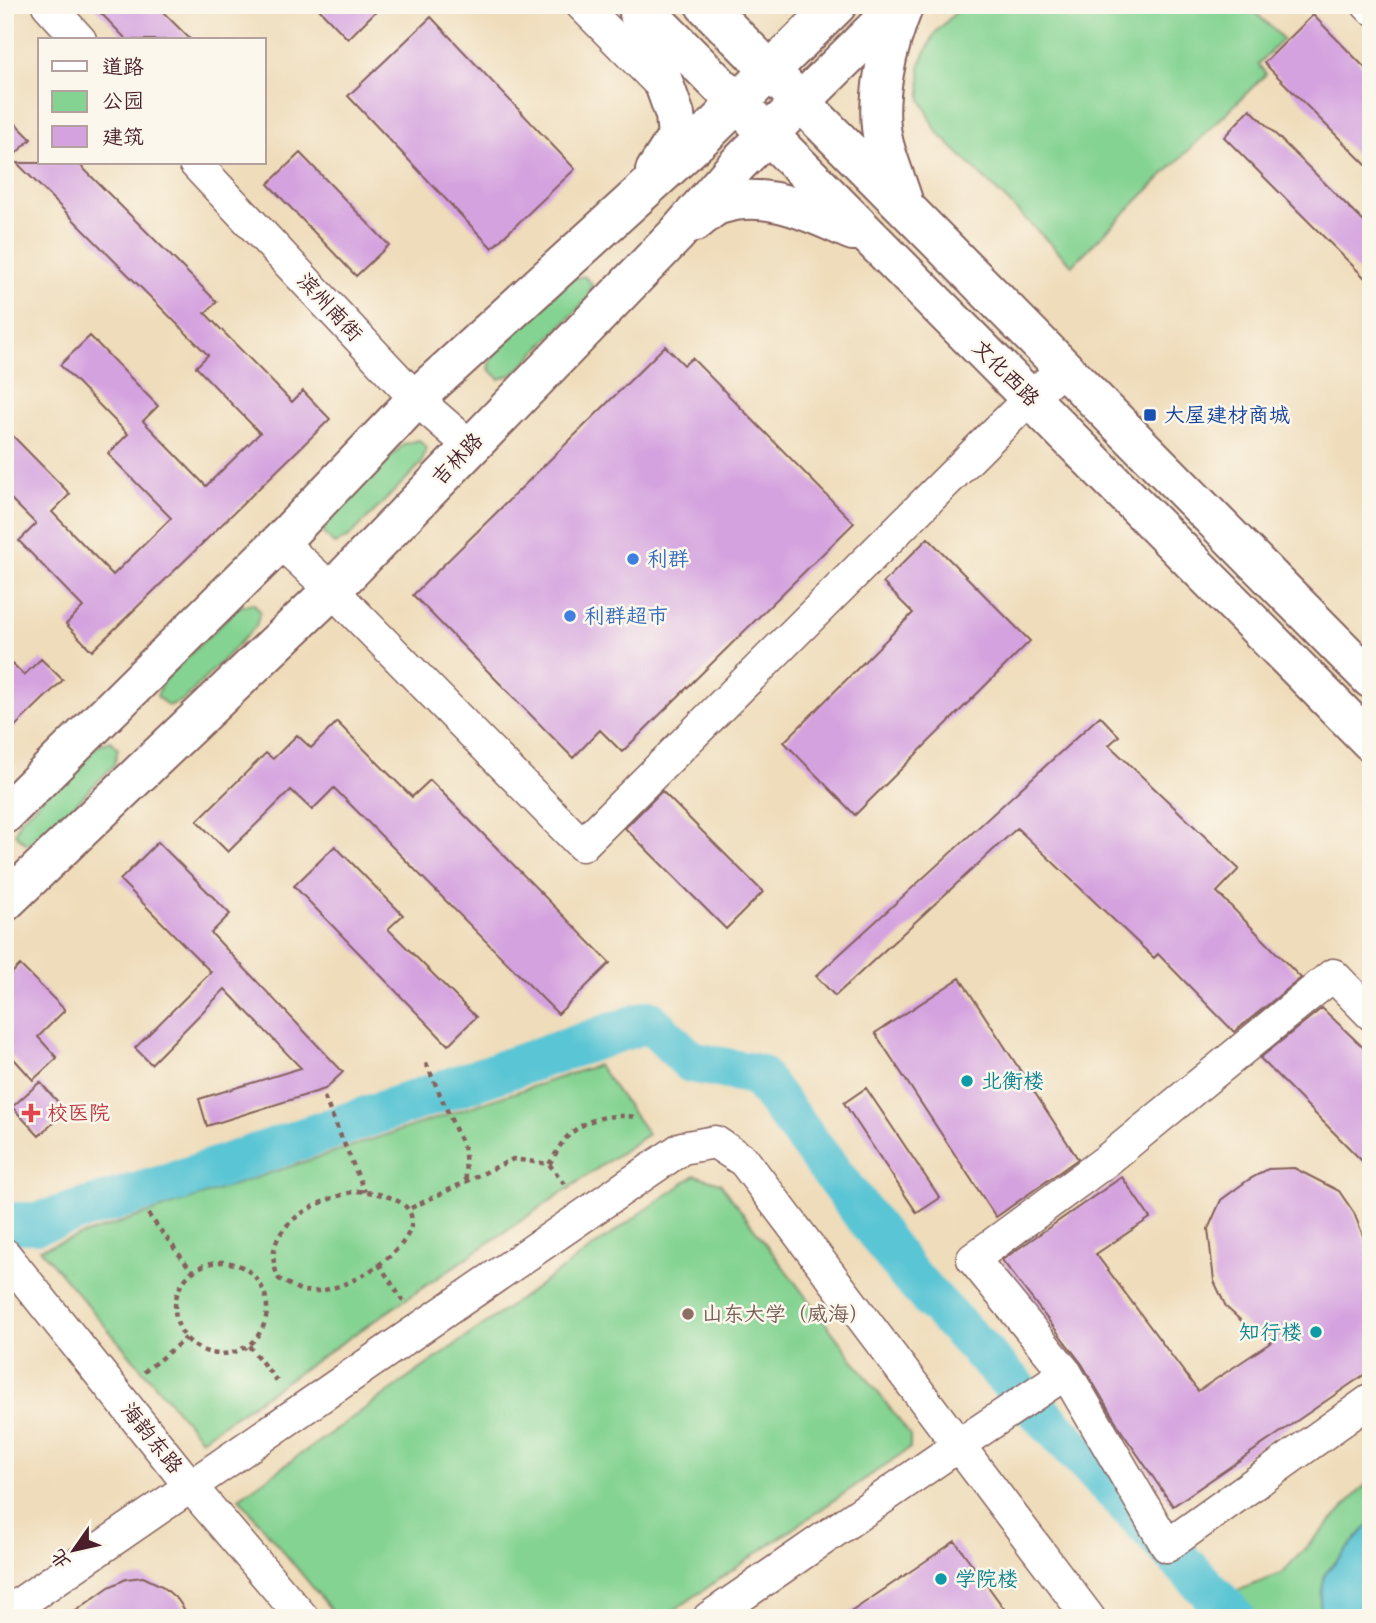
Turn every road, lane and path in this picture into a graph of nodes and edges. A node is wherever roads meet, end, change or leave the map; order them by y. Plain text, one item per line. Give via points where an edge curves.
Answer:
1 (48, 5) edge
2 (582, 5) edge
3 (638, 5) edge
4 (705, 5) edge
5 (837, 5) edge
6 (899, 5) edge
7 (904, 5) edge
8 (78, 38) edge
9 (770, 71) junction
10 (668, 92) junction
11 (801, 103) junction
12 (736, 105) junction
13 (767, 136) junction
14 (196, 164) edge
15 (642, 191) junction
16 (906, 209) junction
17 (676, 235) junction
18 (872, 239) junction
19 (1064, 368) junction
20 (1031, 397) junction
21 (417, 400) junction
22 (470, 446) junction
23 (280, 542) junction
24 (332, 590) junction
25 (1371, 679) edge
26 (1371, 742) edge
27 (5, 814) edge
28 (5, 902) edge
29 (1371, 1014) edge
30 (426, 1063) dead end
31 (324, 1097) dead end
32 (636, 1117) dead end
33 (549, 1164) junction
34 (466, 1183) junction
35 (568, 1188) dead end
36 (365, 1192) junction
37 (411, 1208) junction
38 (148, 1214) dead end
39 (5, 1255) edge
40 (379, 1264) junction
41 (192, 1272) junction
42 (403, 1301) dead end
43 (186, 1338) junction
44 (248, 1346) junction
45 (144, 1372) dead end
46 (1066, 1373) junction
47 (280, 1385) dead end
48 (1371, 1400) edge
49 (955, 1448) junction
50 (191, 1487) junction
51 (5, 1614) edge
52 (303, 1618) edge
53 (709, 1618) edge
54 (1089, 1618) edge

1 - 8 street
2 - 10 street
3 - 10 main road
3 - 12 main road, 文化西路
4 - 9 main road
5 - 9 main road
6 - 11 main road, 吉林路
7 - 16 main road via 882,96 883,141
9 - 11 main road
9 - 12 main road
10 - 15 main road via 677,137
11 - 13 main road, 吉林路
11 - 16 main road
12 - 13 main road, 文化西路
12 - 15 main road
13 - 17 main road, 吉林路
13 - 18 main road, 文化西路
14 - 21 street, 滨州南街
15 - 21 main road
16 - 19 main road
17 - 18 main road via 720,204 759,197
17 - 22 main road, 吉林路
18 - 20 main road, 文化西路
19 - 20 street
19 - 25 main road
20 - 24 street via 582,845
20 - 26 main road, 文化西路
21 - 22 street, 滨州南街
21 - 23 main road
22 - 24 main road, 吉林路
23 - 24 street
23 - 27 main road
24 - 28 main road, 吉林路
29 - 46 street via 1333,975 1106,1161 973,1259
30 - 34 path via 465,1150
31 - 36 path
32 - 33 path via 609,1114 589,1122 567,1137
33 - 34 path via 513,1159
33 - 35 path
34 - 37 path
36 - 37 path via 394,1196
36 - 40 path via 333,1196 298,1216 271,1249 271,1263 279,1279 304,1291 335,1287 366,1275
37 - 40 path via 414,1217 408,1233
38 - 41 path
39 - 50 street, 海韵东路
40 - 42 path
41 - 43 path via 182,1282 175,1311
41 - 44 path via 219,1261 234,1263 258,1279 268,1309 265,1325
43 - 44 path via 213,1354 229,1354
43 - 45 path
44 - 47 path
46 - 48 street via 1167,1545
46 - 49 street
49 - 50 street via 744,1161 715,1142 682,1148
49 - 53 street
49 - 54 street
50 - 51 street
50 - 52 street, 海韵东路

